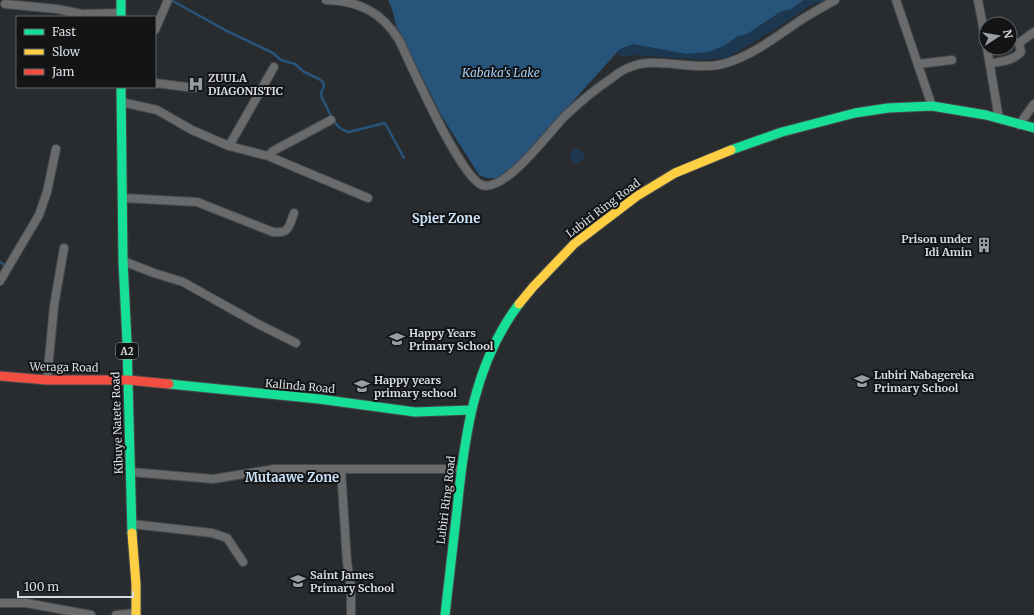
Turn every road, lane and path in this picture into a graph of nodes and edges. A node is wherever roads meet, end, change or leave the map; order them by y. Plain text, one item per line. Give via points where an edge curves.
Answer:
1 (121, 0) edge
2 (168, 0) edge
3 (326, 0) edge
4 (835, 0) edge
5 (896, 0) edge
6 (978, 0) edge
7 (5, 4) dead end
8 (121, 15) edge
9 (981, 16) edge
10 (156, 28) edge
11 (1034, 32) edge
12 (988, 56) edge
13 (952, 60) dead end
14 (918, 64) junction
15 (990, 64) junction
16 (274, 67) dead end
17 (156, 83) edge
18 (121, 88) edge
19 (195, 88) dead end
20 (121, 102) junction
21 (1034, 104) edge
22 (932, 106) junction
23 (331, 120) dead end
24 (999, 120) junction
25 (1019, 125) junction
26 (1034, 128) edge
27 (228, 146) junction
28 (56, 148) dead end
29 (268, 156) junction
30 (122, 198) junction
31 (368, 198) dead end
32 (294, 213) dead end
33 (64, 248) dead end
34 (122, 261) junction
35 (0, 281) edge
36 (296, 343) dead end
37 (0, 376) edge
38 (47, 380) junction
39 (128, 380) junction
40 (471, 410) junction
41 (340, 469) junction
42 (461, 469) junction
43 (131, 472) junction
44 (132, 524) junction
45 (243, 562) dead end
46 (0, 603) edge
47 (136, 614) edge
48 (91, 615) edge
49 (116, 615) edge
50 (351, 615) edge
51 (445, 615) edge

1 - 8 main road
2 - 10 street
3 - 4 street via 338,0 370,10 392,29 431,110 469,174 483,186 492,186 514,173 564,117 580,103 613,77 633,66 648,63 721,65 756,50
5 - 14 street
6 - 9 street
7 - 8 street via 82,14
11 - 15 street via 1019,43 1021,52 1017,57
12 - 15 street
13 - 14 street
14 - 22 street
15 - 24 street
16 - 27 street
17 - 19 street
18 - 20 main road, Kibuye Natete Road / A2
20 - 27 street via 157,110 192,130
20 - 30 main road, Kibuye Natete Road / A2
21 - 25 street
22 - 24 main road, Lubiri Ring Road via 986,115
22 - 40 main road, Lubiri Ring Road via 855,113 782,132 675,173 638,196 574,244 533,287 508,319 489,354
23 - 29 street
24 - 25 main road, Lubiri Ring Road
25 - 26 main road, Lubiri Ring Road
27 - 29 street
28 - 35 street via 47,192 39,215
29 - 31 street
30 - 32 street via 197,202 281,233 287,230
30 - 34 main road, Kibuye Natete Road / A2
33 - 38 street via 54,306
34 - 36 street via 183,282
34 - 39 main road, Kibuye Natete Road / A2
37 - 38 main road, Weraga Road
38 - 39 main road, Weraga Road
39 - 40 main road, Kalinda Road via 320,398 414,412
39 - 43 main road, Kibuye Natete Road / A2
40 - 42 main road, Lubiri Ring Road
41 - 42 street
41 - 43 street via 275,469 213,479
41 - 50 street via 351,586
42 - 51 main road, Lubiri Ring Road
43 - 44 main road, Kibuye Natete Road / A2
44 - 45 street via 224,536
44 - 47 main road, Kibuye Natete Road / A2
46 - 48 street via 26,602
47 - 49 street

